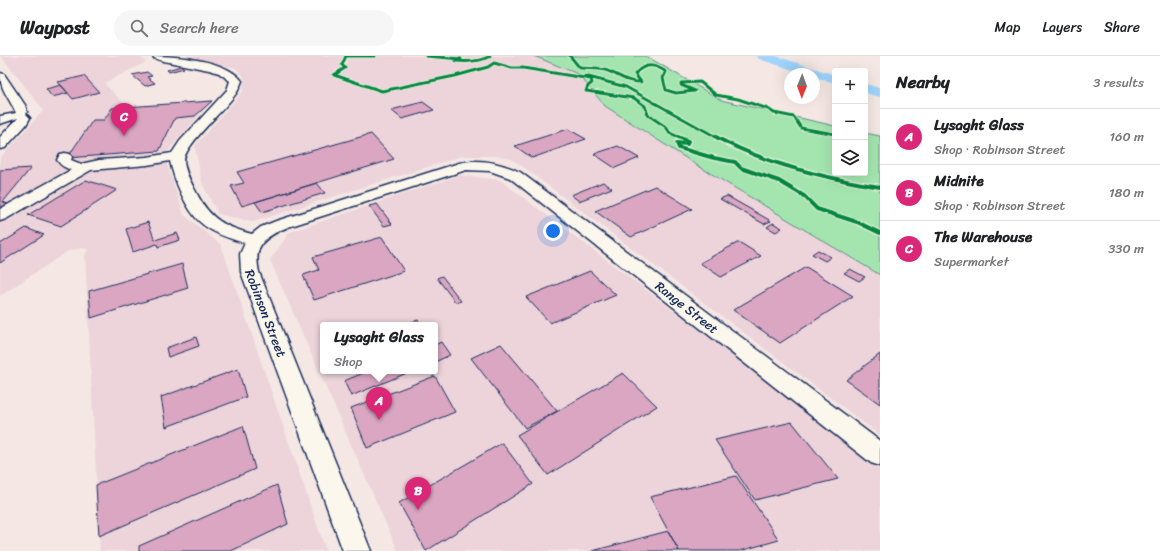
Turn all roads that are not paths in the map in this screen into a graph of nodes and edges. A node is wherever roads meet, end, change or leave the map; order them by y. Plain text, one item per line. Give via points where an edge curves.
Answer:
1 (158, 56) edge
2 (1, 80) edge
3 (19, 115) junction
4 (0, 120) edge
5 (0, 146) edge
6 (178, 156) junction
7 (65, 157) dead end
8 (81, 169) junction
9 (0, 216) edge
10 (255, 240) junction
11 (880, 455) edge
12 (357, 551) edge

1 - 6 street via 223,70 236,81 232,90 185,144
2 - 3 street via 19,105
3 - 4 street
3 - 5 street via 24,118 22,122
6 - 8 street via 99,164
6 - 10 street via 178,167 199,212 205,219
7 - 8 street via 66,163
8 - 9 street
10 - 11 street, Range Street via 282,224 447,170 464,166 490,165 506,170
10 - 12 street, Robinson Street via 247,258 250,272

